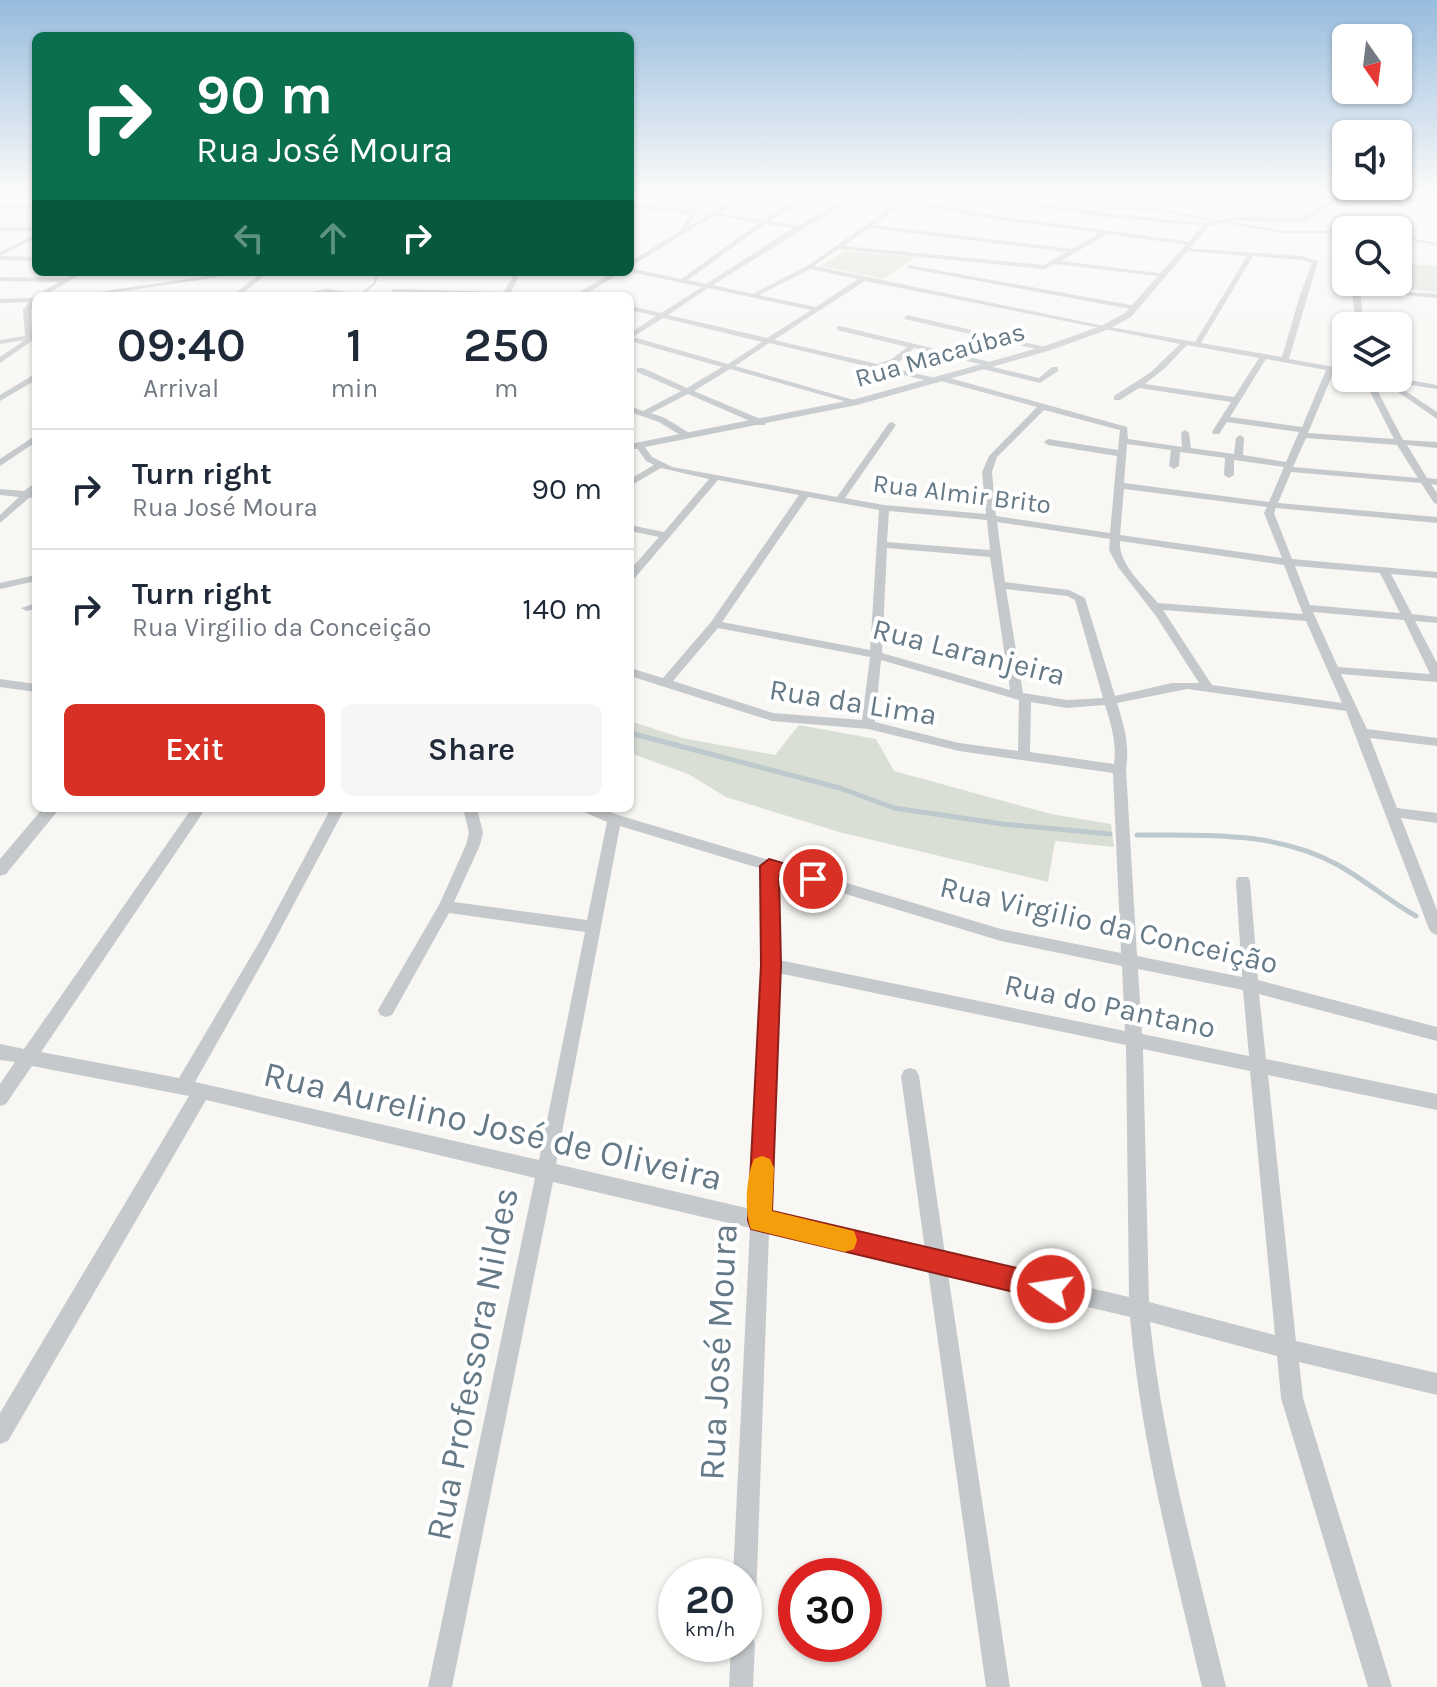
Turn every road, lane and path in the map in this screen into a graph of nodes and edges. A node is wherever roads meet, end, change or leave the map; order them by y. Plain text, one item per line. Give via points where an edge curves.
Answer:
1 (649, 273) edge
2 (693, 273) edge
3 (730, 273) edge
4 (798, 273) edge
5 (838, 273) edge
6 (901, 273) edge
7 (941, 273) edge
8 (1142, 273) edge
9 (1240, 273) edge
10 (1312, 273) edge
11 (1165, 275) joint
12 (74, 276) edge
13 (226, 276) edge
14 (261, 276) edge
15 (612, 276) edge
16 (864, 278) junction
17 (0, 279) edge
18 (66, 280) junction
19 (682, 281) junction
20 (886, 283) junction
21 (711, 286) junction
22 (394, 291) dead end
23 (46, 292) edge
24 (131, 292) edge
25 (240, 292) edge
26 (320, 292) edge
27 (340, 292) edge
28 (410, 292) edge
29 (586, 292) edge
30 (755, 295) junction
31 (1437, 297) edge
32 (32, 298) edge
33 (0, 301) edge
34 (32, 303) edge
35 (1136, 308) junction
36 (634, 309) edge
37 (817, 309) junction
38 (1358, 312) edge
39 (663, 316) junction
40 (907, 317) dead end
41 (840, 328) dead end
42 (1104, 328) junction
43 (634, 335) edge
44 (32, 337) edge
45 (634, 339) edge
46 (765, 340) junction
47 (0, 342) edge
48 (1185, 342) junction
49 (1197, 344) junction
50 (913, 345) junction
51 (1045, 349) junction
52 (1264, 356) junction
53 (1285, 360) junction
54 (0, 361) edge
55 (727, 366) junction
56 (876, 366) junction
57 (988, 366) junction
58 (1331, 368) joint
59 (1055, 369) dead end
60 (640, 370) dead end
61 (32, 379) edge
62 (940, 380) junction
63 (1412, 383) edge
64 (1141, 386) junction
65 (1437, 387) edge
66 (690, 389) junction
67 (1374, 392) edge
68 (1403, 392) edge
69 (1117, 398) dead end
70 (0, 399) edge
71 (1235, 400) junction
72 (857, 402) junction
73 (1041, 408) junction
74 (634, 410) edge
75 (645, 413) junction
76 (1437, 416) edge
77 (1224, 419) junction
78 (762, 423) junction
79 (892, 425) dead end
80 (1216, 432) dead end
81 (1185, 433) dead end
82 (1304, 433) junction
83 (688, 436) junction
84 (1125, 436) junction
85 (1240, 438) dead end
86 (32, 441) edge
87 (1048, 442) dead end
88 (1400, 442) junction
89 (1437, 445) edge
90 (635, 446) edge
91 (1182, 449) junction
92 (1123, 454) junction
93 (1234, 456) junction
94 (0, 463) edge
95 (660, 465) junction
96 (1174, 466) dead end
97 (1289, 467) junction
98 (1229, 475) dead end
99 (715, 478) junction
100 (634, 481) edge
101 (1425, 481) junction
102 (1437, 482) edge
103 (1118, 485) junction
104 (0, 492) edge
105 (805, 494) junction
106 (31, 495) edge
107 (839, 500) junction
108 (1437, 501) edge
109 (1270, 505) junction
110 (884, 508) junction
111 (993, 518) junction
112 (0, 520) edge
113 (1437, 520) edge
114 (634, 529) edge
115 (665, 535) junction
116 (1112, 535) junction
117 (881, 544) junction
118 (995, 554) junction
119 (1289, 562) junction
120 (1384, 570) junction
121 (634, 572) edge
122 (1437, 575) edge
123 (32, 579) edge
124 (1000, 585) junction
125 (0, 586) edge
126 (1155, 606) junction
127 (1308, 613) junction
128 (1408, 618) junction
129 (1437, 620) edge
130 (715, 624) junction
131 (876, 654) junction
132 (1334, 670) junction
133 (634, 673) edge
134 (1437, 676) edge
135 (0, 683) edge
136 (665, 683) junction
137 (32, 687) edge
138 (1208, 688) junction
139 (1021, 694) junction
140 (1109, 701) junction
141 (1352, 708) junction
142 (868, 725) junction
143 (1362, 733) junction
144 (1437, 742) edge
145 (1024, 756) junction
146 (1119, 769) junction
147 (49, 812) edge
148 (196, 812) edge
149 (336, 812) edge
150 (471, 812) edge
151 (597, 812) edge
152 (1393, 812) junction
153 (1437, 818) edge
154 (614, 819) junction
155 (769, 866) junction
156 (0, 870) edge
157 (1243, 881) dead end
158 (445, 907) junction
159 (594, 927) junction
160 (1437, 929) edge
161 (1131, 963) junction
162 (771, 965) junction
163 (1250, 985) junction
164 (386, 1010) dead end
165 (1437, 1034) edge
166 (1134, 1039) junction
167 (0, 1052) edge
168 (26, 1058) junction
169 (1260, 1066) junction
170 (910, 1076) dead end
171 (192, 1090) junction
172 (0, 1098) edge
173 (1437, 1102) edge
174 (546, 1171) junction
175 (760, 1220) junction
176 (935, 1261) junction
177 (1139, 1309) junction
178 (1288, 1349) junction
179 (1437, 1384) edge
180 (0, 1433) edge
181 (746, 1558) edge
182 (742, 1662) edge
183 (440, 1687) edge
184 (741, 1687) edge
185 (998, 1687) edge
186 (1214, 1687) edge
187 (1380, 1687) edge

1 - 19 street
2 - 19 street
3 - 21 street
4 - 30 street
5 - 16 street
6 - 20 street
7 - 35 street
8 - 11 street
9 - 49 street
10 - 53 street
11 - 35 street, Rua Macaúbas
12 - 18 street
13 - 24 street
14 - 25 street
15 - 29 street
16 - 20 street
16 - 37 street
17 - 18 street
18 - 23 street
19 - 21 street
20 - 42 street
21 - 30 street
21 - 39 street
22 - 28 street
26 - 27 street
30 - 37 street
31 - 38 street via 1363,289 1355,292
32 - 33 street
34 - 44 street via 27,310
35 - 42 street, Rua Macaúbas
36 - 39 street
37 - 46 street
39 - 43 street
39 - 46 street
40 - 51 street
41 - 50 street
42 - 48 street
42 - 51 street, Rua Macaúbas
44 - 47 street
44 - 54 street
45 - 55 street
46 - 55 street
46 - 56 street
48 - 49 street
48 - 64 street
49 - 52 street
50 - 56 street via 895,361
50 - 57 street
51 - 57 street, Rua Macaúbas
52 - 53 street
52 - 71 street
53 - 58 street
55 - 66 street
55 - 72 street
56 - 62 street
57 - 59 street via 1040,381
57 - 62 street, Rua Macaúbas
58 - 82 street
60 - 66 street
61 - 70 street
62 - 72 street, Rua Macaúbas
62 - 73 street
63 - 65 street
64 - 69 street
64 - 71 street
66 - 75 street
66 - 78 street
67 - 88 street
68 - 76 street
71 - 77 street
72 - 78 street, Rua Macaúbas
73 - 84 street via 1119,426
73 - 111 street via 989,462
74 - 75 street
75 - 83 street
77 - 80 street
77 - 82 street
78 - 83 street, Rua Macaúbas
79 - 107 street
81 - 91 street
82 - 88 street
82 - 97 street
83 - 90 street, Rua Macaúbas
84 - 91 street
84 - 92 street
85 - 93 street
86 - 94 street
87 - 92 street
88 - 89 street
88 - 101 street
90 - 95 street
91 - 93 street
91 - 96 street
92 - 103 street
93 - 97 street
93 - 98 street
95 - 99 street, Rua Almir Brito
95 - 100 street
97 - 101 street
97 - 109 street
99 - 105 street, Rua Almir Brito
99 - 115 street
101 - 102 street
101 - 108 street
103 - 109 street
103 - 116 street
104 - 106 street
105 - 107 street, Rua Almir Brito
105 - 130 street
106 - 112 street
107 - 110 street, Rua Almir Brito
109 - 113 street
109 - 119 street via 1270,518
110 - 111 street, Rua Almir Brito
110 - 117 street
111 - 116 street, Rua Almir Brito
111 - 118 street
114 - 115 street
115 - 121 street
116 - 119 street, Rua Almir Brito
116 - 126 street via 1123,567
117 - 118 street
117 - 131 street
118 - 124 street
119 - 120 street, Rua Almir Brito
119 - 127 street
120 - 122 street, Rua Almir Brito
120 - 128 street
123 - 125 street
124 - 139 street
124 - 140 street via 1080,598
126 - 127 street
126 - 138 street
127 - 128 street
127 - 132 street
128 - 129 street
128 - 134 street
130 - 131 street, Rua Laranjeira
130 - 136 street
131 - 139 street, Rua Laranjeira
131 - 142 street
132 - 134 street
132 - 141 street
133 - 136 street, Rua da Lima
135 - 137 street
136 - 142 street, Rua da Lima via 772,717
138 - 140 street, Rua Laranjeira via 1168,686
138 - 141 street, Rua Laranjeira
139 - 140 street, Rua Laranjeira via 1068,704
139 - 145 street
140 - 146 street via 1120,735
141 - 143 street
142 - 145 street, Rua da Lima
143 - 144 street
143 - 152 street
145 - 146 street, Rua da Lima
146 - 161 street
147 - 156 street
148 - 168 street
149 - 171 street
150 - 158 street via 473,845
151 - 154 street, Rua Virgilio da Conceição
152 - 153 street
152 - 160 street
154 - 155 street, Rua Virgilio da Conceição
154 - 159 street, Rua Professora Nildes
155 - 161 street, Rua Virgilio da Conceição via 1001,935
155 - 162 street, Rua José Moura
157 - 163 street
158 - 159 street
158 - 164 street
159 - 174 street, Rua Professora Nildes
161 - 163 street, Rua Virgilio da Conceição
161 - 166 street
162 - 166 street, Rua do Pantano
162 - 175 street, Rua José Moura
163 - 165 street, Rua Virgilio da Conceição
163 - 169 street
166 - 169 street, Rua do Pantano
166 - 177 street
167 - 168 street, Rua Aurelino José de Oliveira
168 - 171 street, Rua Aurelino José de Oliveira
168 - 172 street
169 - 173 street, Rua do Pantano
169 - 178 street
170 - 176 street
171 - 174 street, Rua Aurelino José de Oliveira
171 - 180 street
174 - 175 street, Rua Aurelino José de Oliveira
174 - 183 street, Rua Professora Nildes
175 - 176 street, Rua Aurelino José de Oliveira
175 - 181 street, Rua José Moura
176 - 177 street, Rua Aurelino José de Oliveira
176 - 185 street
177 - 178 street, Rua Aurelino José de Oliveira
177 - 186 street via 1149,1400
178 - 179 street, Rua Aurelino José de Oliveira
178 - 187 street via 1292,1398
182 - 184 street

